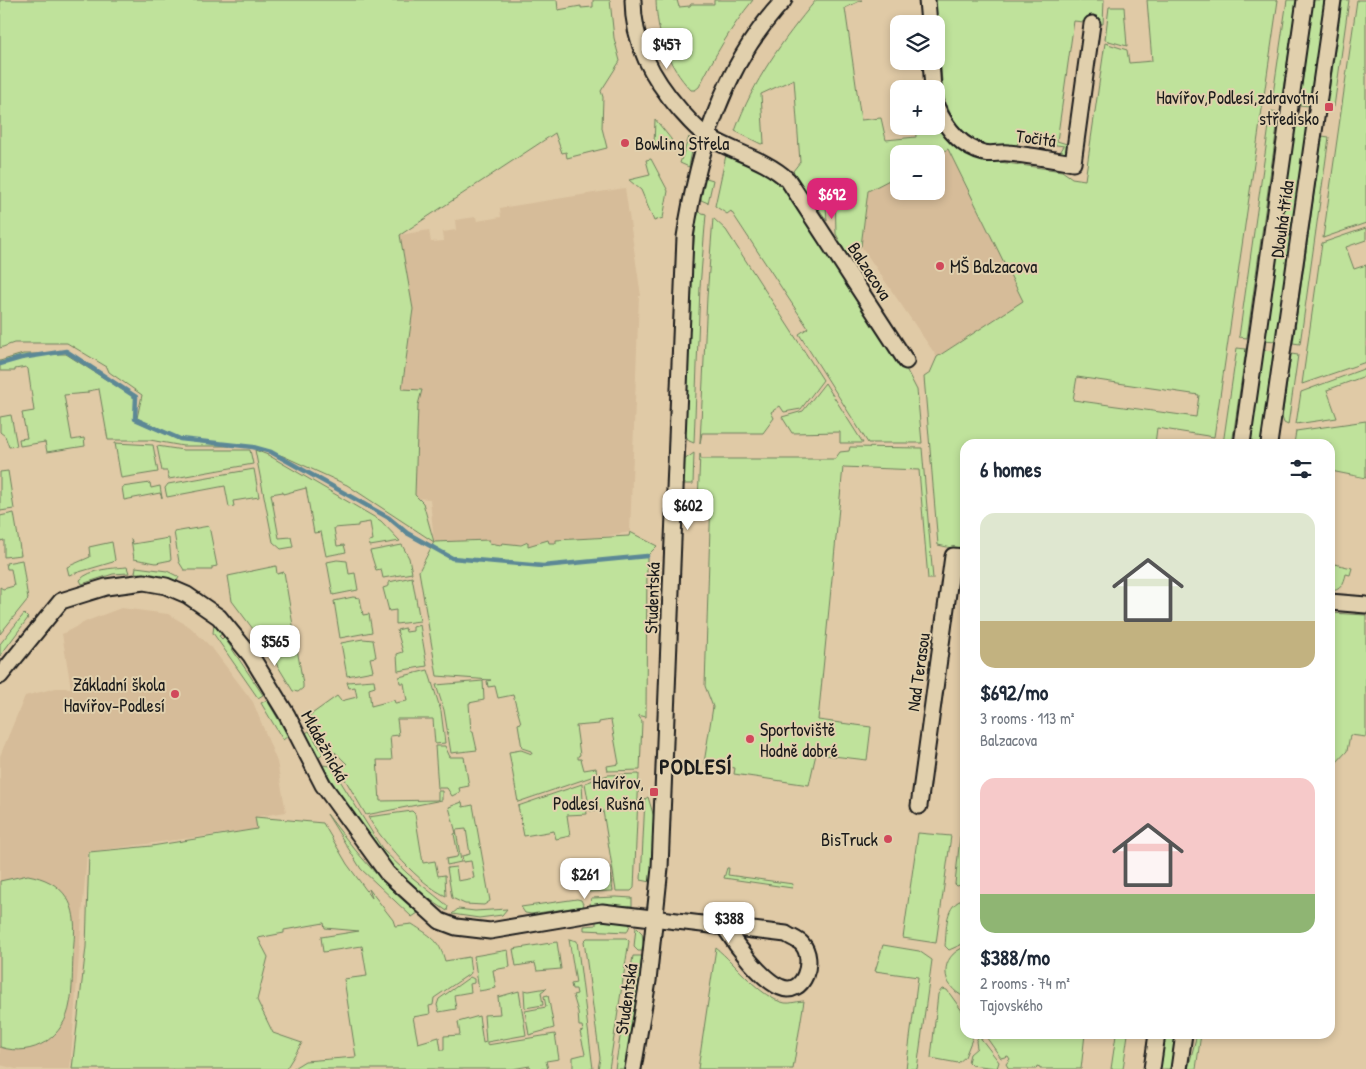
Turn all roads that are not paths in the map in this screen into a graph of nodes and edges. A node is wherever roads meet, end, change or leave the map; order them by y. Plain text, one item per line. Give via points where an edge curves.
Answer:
1 (633, 0) edge
2 (784, 0) edge
3 (927, 0) edge
4 (1306, 0) edge
5 (1333, 0) edge
6 (928, 15) edge
7 (1092, 24) dead end
8 (945, 124) edge
9 (706, 136) junction
10 (906, 361) dead end
11 (1243, 439) edge
12 (1270, 439) edge
13 (960, 557) edge
14 (1335, 603) edge
15 (1366, 606) edge
16 (0, 676) edge
17 (919, 806) dead end
18 (656, 918) junction
19 (725, 928) junction
20 (1156, 1039) edge
21 (1183, 1039) edge
22 (633, 1069) edge
23 (1152, 1069) edge
24 (1179, 1069) edge

1 - 9 street via 633,20 644,58 660,88
2 - 9 street, Studentská via 773,11 734,70
3 - 6 street
4 - 11 street, Dlouhá třída
5 - 12 street, Dlouhá třída
7 - 8 street, Točitá via 1073,162 1005,152 986,154 952,134
9 - 10 street, Balzacova via 761,161 788,180
9 - 18 street, Studentská via 692,190 683,260 664,793
13 - 17 street, Nad Terasou via 953,556
14 - 15 street
16 - 18 street, Mládežnická via 61,601 106,587 144,582 166,586 187,595 219,617 251,656 287,715 323,785 386,873 440,920 482,930 516,928 602,912
18 - 19 street, Mládežnická
18 - 22 street, Studentská
19 - 19 street, Mládežnická via 786,934 802,944 809,962 805,978 791,989 769,981
20 - 23 street
21 - 24 street

